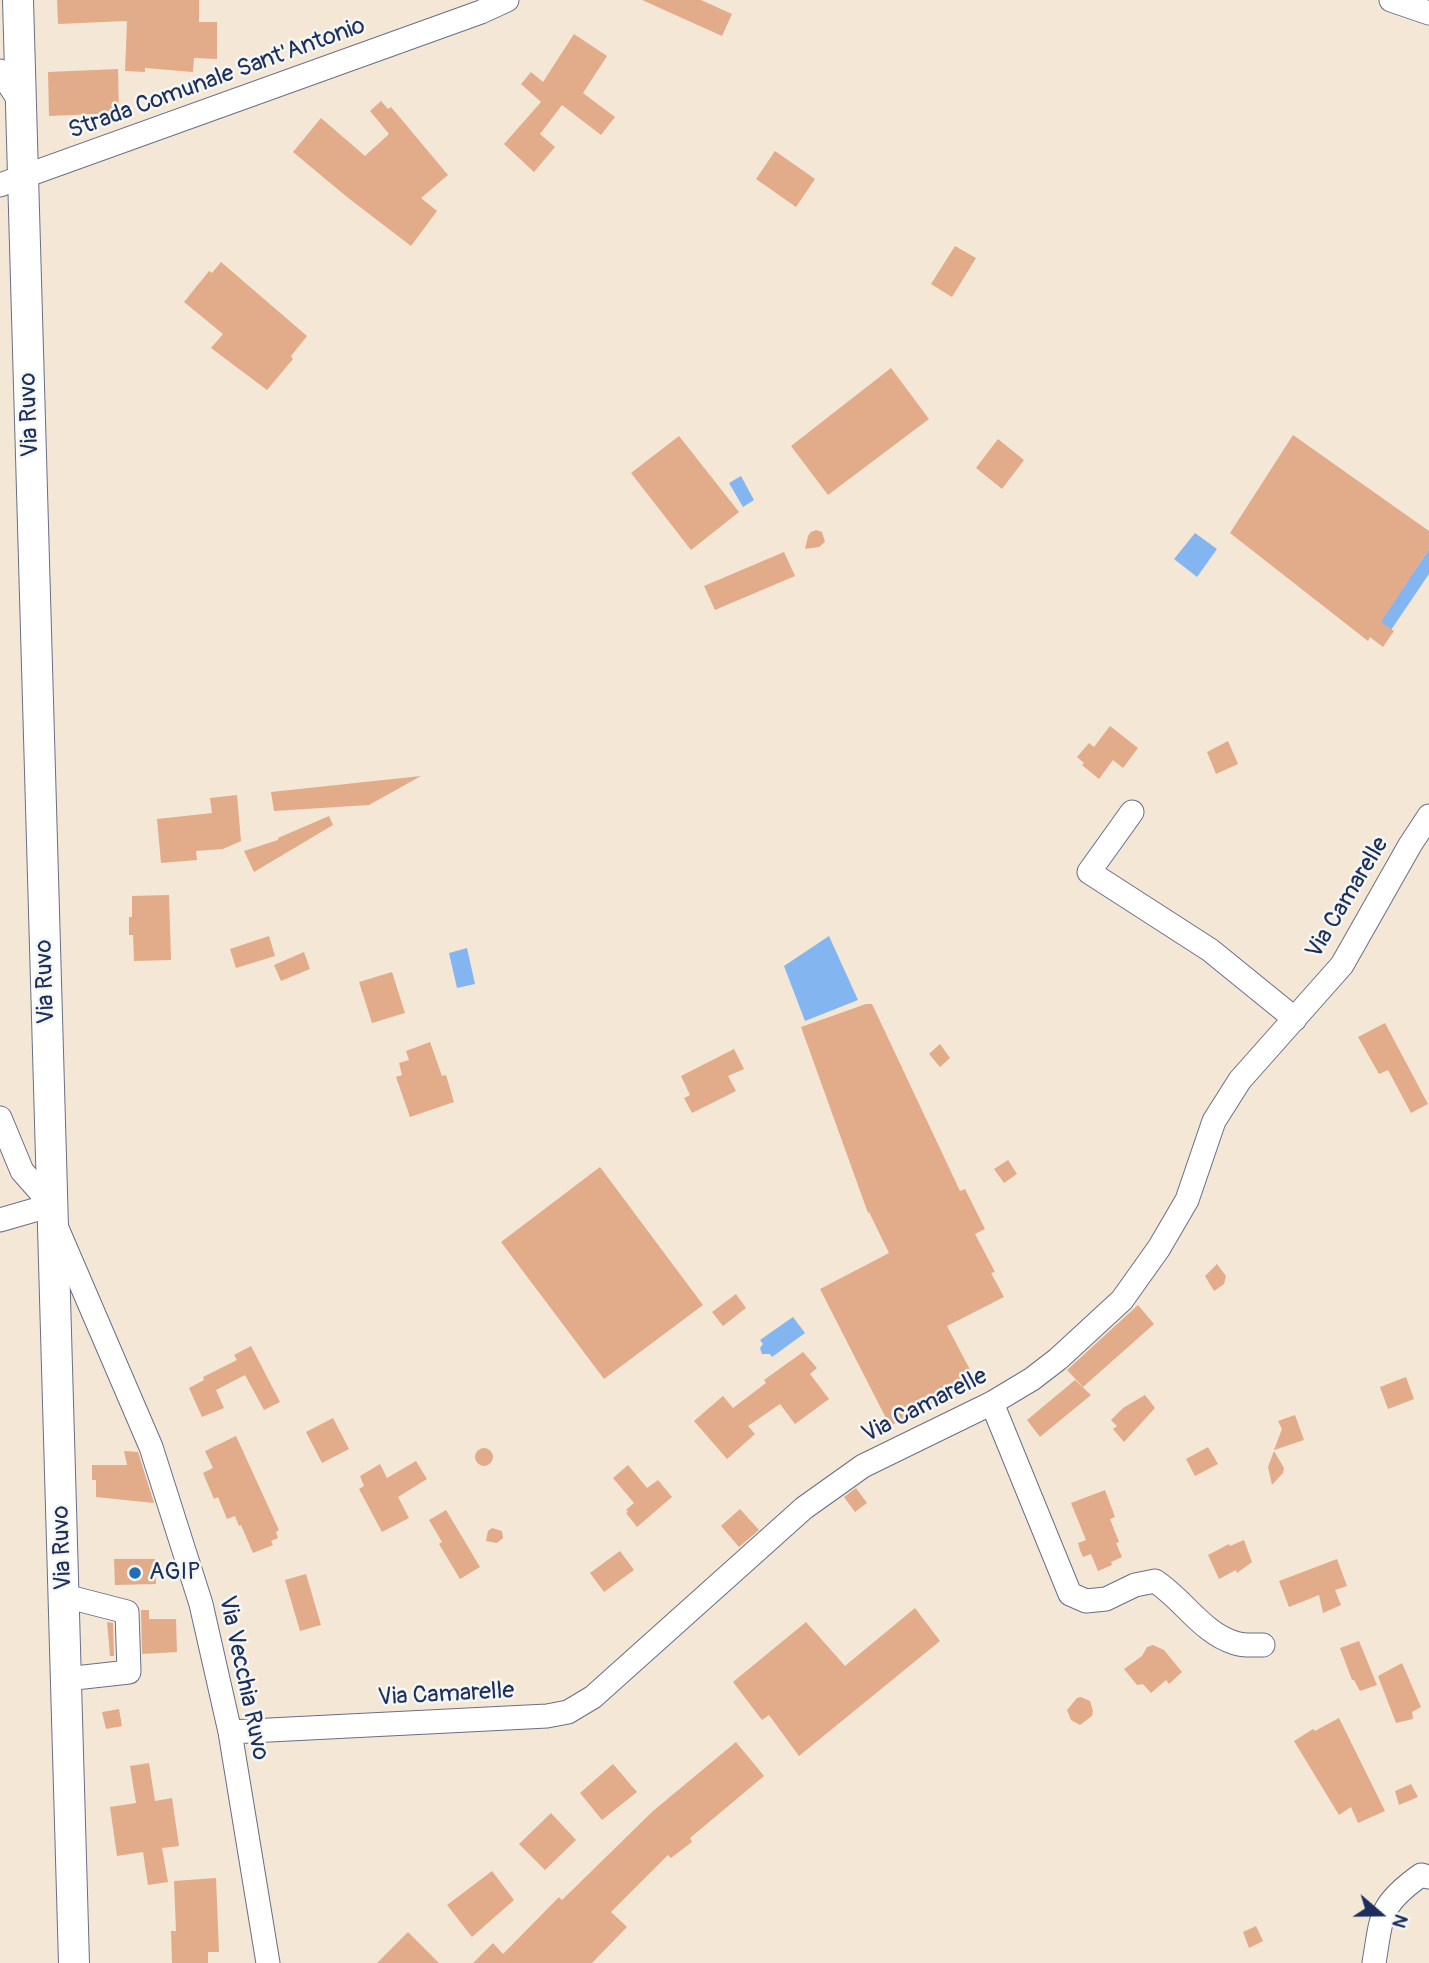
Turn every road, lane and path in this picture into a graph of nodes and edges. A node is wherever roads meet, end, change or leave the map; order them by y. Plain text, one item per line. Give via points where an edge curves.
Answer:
1 (18, 0) edge
2 (507, 0) edge
3 (1391, 0) edge
4 (1429, 13) edge
5 (0, 71) edge
6 (21, 103) junction
7 (12, 181) edge
8 (1132, 812) dead end
9 (1429, 816) edge
10 (1295, 1019) junction
11 (0, 1118) edge
12 (53, 1212) junction
13 (0, 1220) edge
14 (992, 1403) junction
15 (65, 1596) junction
16 (1263, 1645) dead end
17 (66, 1679) junction
18 (230, 1732) junction
19 (1429, 1877) edge
20 (74, 1963) edge
21 (268, 1963) edge
22 (1374, 1963) edge

1 - 6 main road, Via Ruvo
2 - 7 street, Strada Comunale Sant'Antonio
3 - 4 street
5 - 6 street
6 - 7 main road, Via Ruvo
7 - 12 main road, Via Ruvo
8 - 10 street via 1089,872 1210,950
9 - 10 street, Via Camarelle via 1342,965
10 - 14 street, Via Camarelle via 1240,1080 1214,1121 1187,1200 1122,1300 1058,1359
11 - 12 street, Via Vecchia Ruvo via 22,1171
12 - 13 street
12 - 15 main road, Via Ruvo
12 - 18 street, Via Vecchia Ruvo via 151,1447 201,1604
14 - 16 street via 1070,1594 1086,1601 1106,1599 1135,1584 1155,1581 1215,1633 1236,1643
14 - 18 street, Via Camarelle via 863,1466 803,1508 593,1697 568,1712
15 - 17 main road, Via Ruvo
15 - 17 street via 127,1612 128,1672
17 - 20 main road, Via Ruvo
18 - 21 street, Via Vecchia Ruvo
19 - 22 street via 1422,1875 1402,1889 1383,1911

